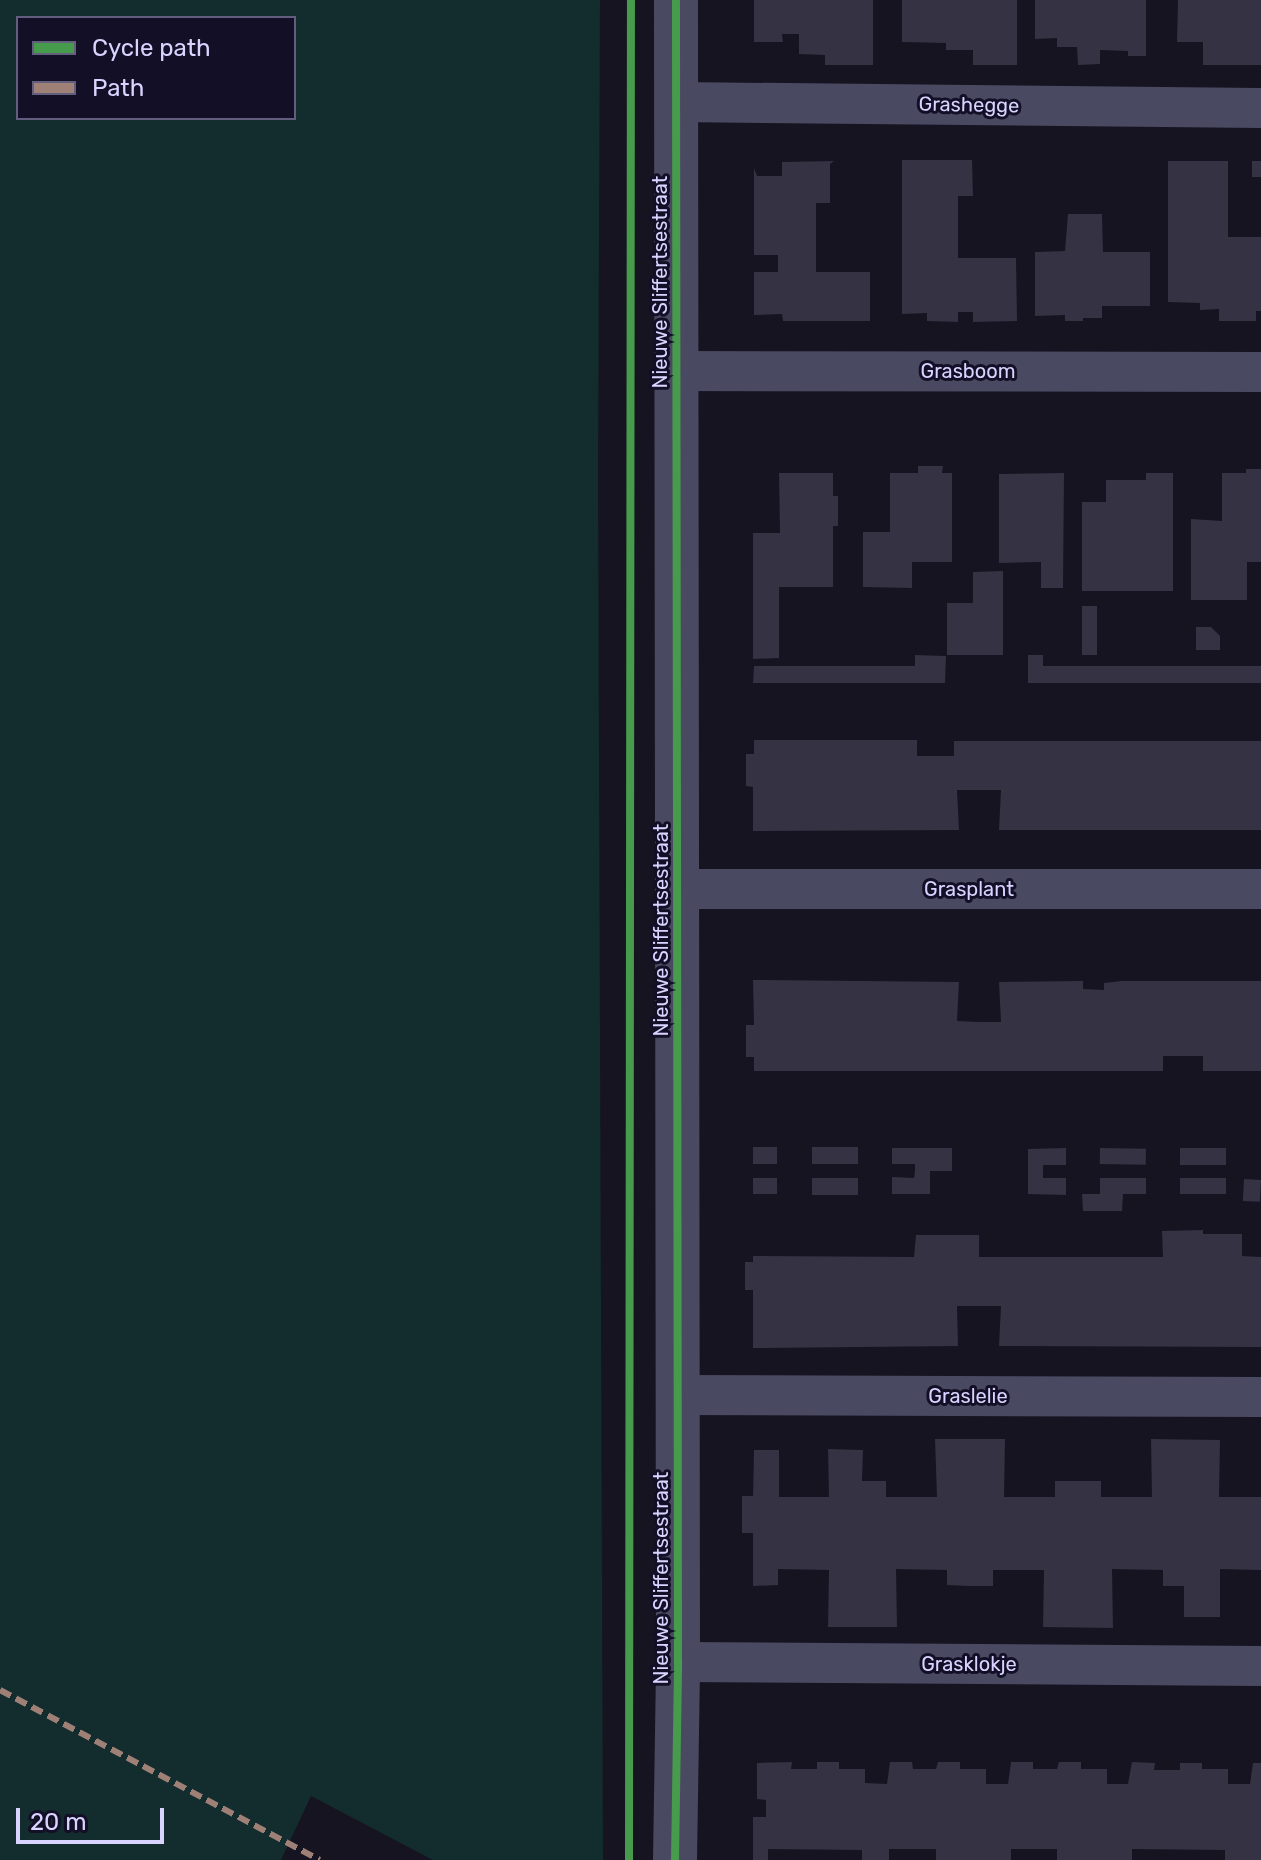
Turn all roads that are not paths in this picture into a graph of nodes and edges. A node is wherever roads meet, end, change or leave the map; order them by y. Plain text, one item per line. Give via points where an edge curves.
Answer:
1 (676, 0) edge
2 (677, 102) junction
3 (1261, 108) edge
4 (675, 371) junction
5 (1261, 372) edge
6 (677, 889) junction
7 (1261, 889) edge
8 (676, 1395) junction
9 (1261, 1397) edge
10 (678, 1662) junction
11 (1261, 1666) edge
12 (675, 1860) edge

1 - 2 street, Nieuwe Sliffertsestraat
2 - 3 street, Grashegge
2 - 4 street, Nieuwe Sliffertsestraat
4 - 5 street, Grasboom
4 - 6 street, Nieuwe Sliffertsestraat
6 - 7 street, Grasplant
6 - 8 street, Nieuwe Sliffertsestraat
8 - 9 street, Graslelie
8 - 10 street, Nieuwe Sliffertsestraat
10 - 11 street, Grasklokje
10 - 12 street, Nieuwe Sliffertsestraat

